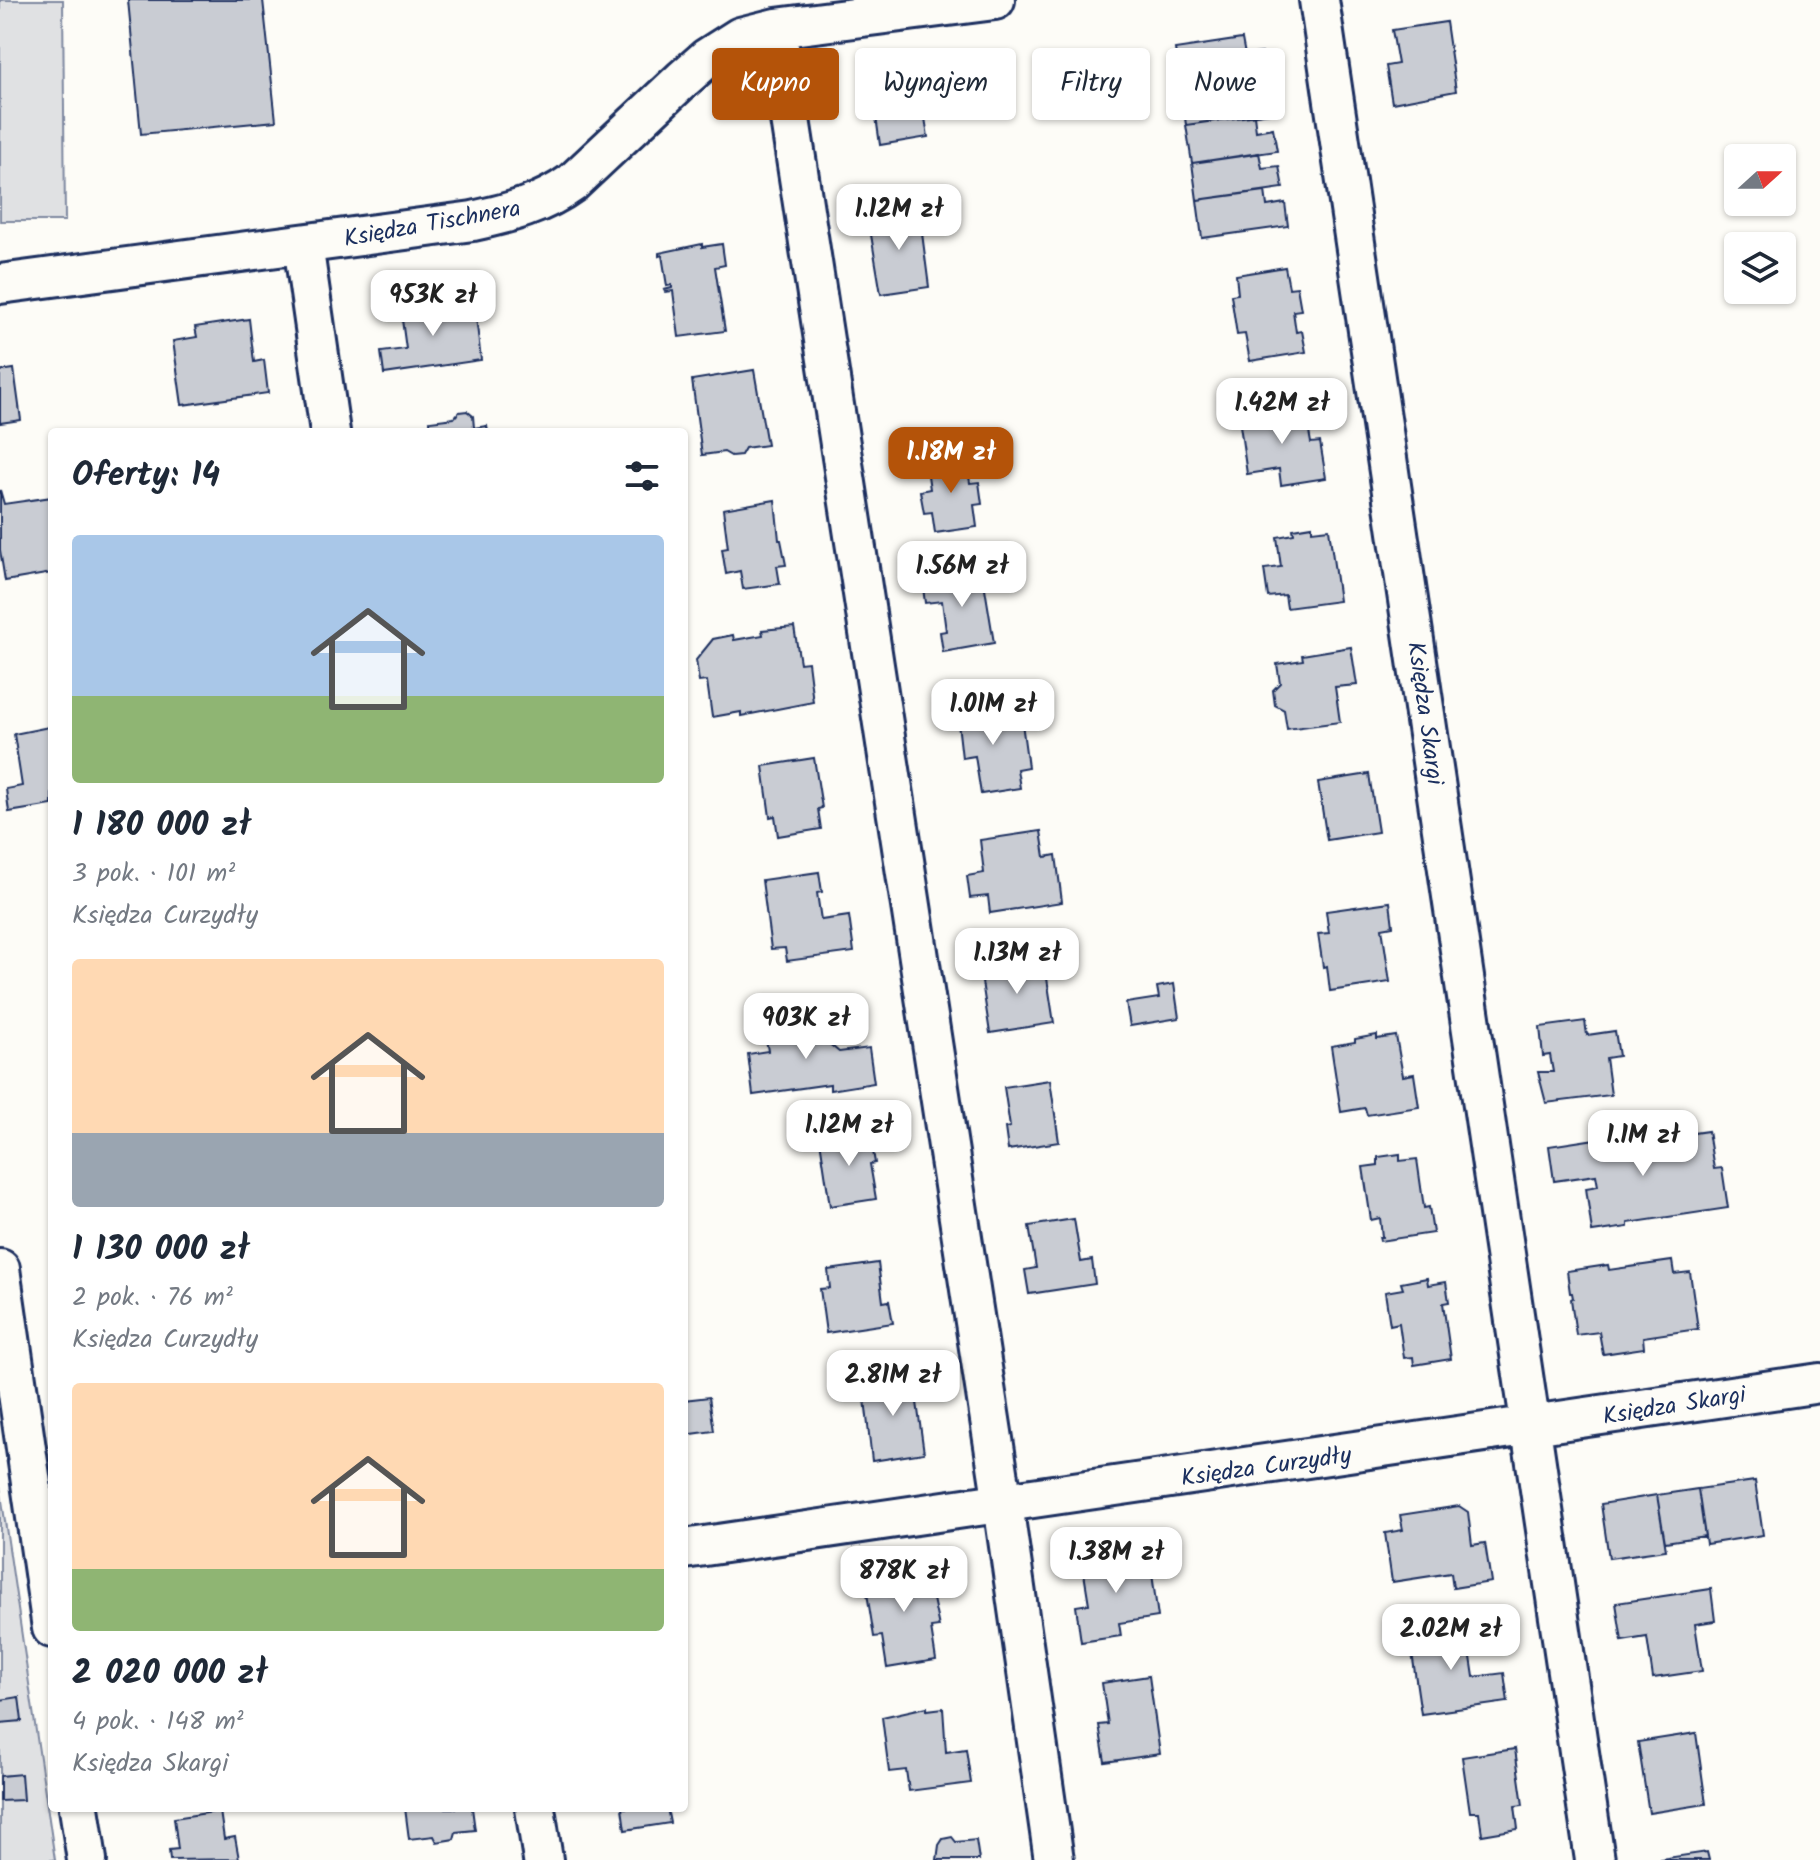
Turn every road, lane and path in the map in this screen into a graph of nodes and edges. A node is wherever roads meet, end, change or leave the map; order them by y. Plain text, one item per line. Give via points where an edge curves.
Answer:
1 (995, 0) edge
2 (1319, 0) edge
3 (776, 28) junction
4 (303, 244) junction
5 (0, 284) edge
6 (329, 428) edge
7 (0, 1269) edge
8 (1820, 1383) edge
9 (1529, 1427) junction
10 (1003, 1504) junction
11 (688, 1548) edge
12 (48, 1600) edge
13 (80, 1812) edge
14 (536, 1812) edge
15 (87, 1860) edge
16 (543, 1860) edge
17 (1054, 1860) edge
18 (1595, 1860) edge

1 - 3 street, Księdza Tischnera
2 - 9 street, Księdza Skargi
3 - 4 street, Księdza Tischnera via 740,37 707,58 581,176 541,202 473,221
3 - 10 street
4 - 5 street, Księdza Tischnera
4 - 6 street
7 - 12 street
8 - 9 street, Księdza Skargi
9 - 10 street, Księdza Curzydły
9 - 18 street, Księdza Skargi
10 - 11 street, Księdza Curzydły
10 - 17 street
13 - 15 street
14 - 16 street

